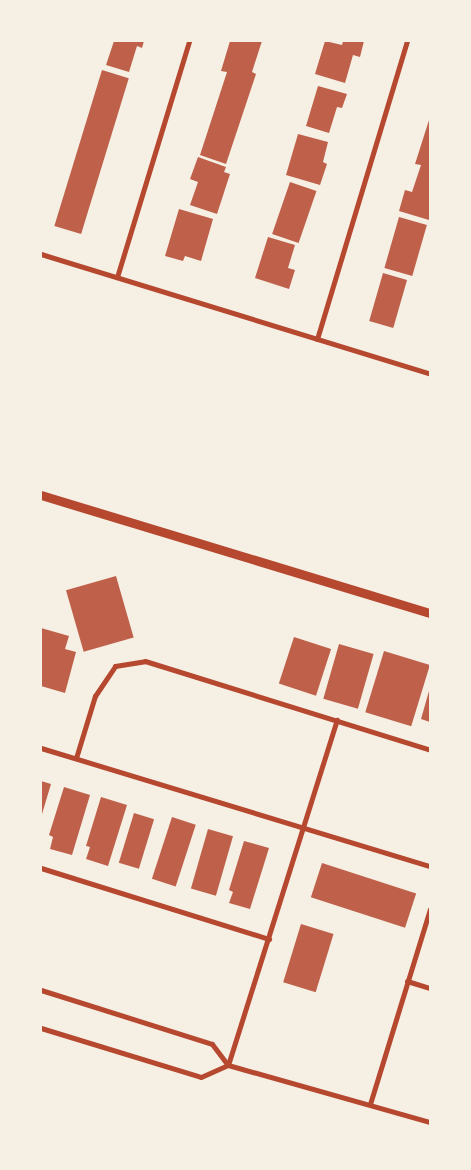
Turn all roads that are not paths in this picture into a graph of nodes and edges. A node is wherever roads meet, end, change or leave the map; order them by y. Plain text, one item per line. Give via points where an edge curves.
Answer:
1 (189, 41) edge
2 (407, 41) edge
3 (41, 254) edge
4 (117, 277) junction
5 (316, 339) junction
6 (430, 374) edge
7 (41, 495) edge
8 (430, 613) edge
9 (337, 720) junction
10 (41, 748) edge
11 (430, 750) edge
12 (76, 758) junction
13 (304, 827) junction
14 (430, 866) edge
15 (41, 868) edge
16 (430, 909) edge
17 (269, 939) junction
18 (407, 981) junction
19 (430, 988) edge
20 (41, 990) edge
21 (41, 1028) edge
22 (228, 1065) junction
23 (370, 1104) junction
24 (430, 1122) edge

1 - 4 street
2 - 5 street
3 - 4 street
4 - 5 street
5 - 6 street
7 - 8 street
9 - 11 street
9 - 12 street via 145,661 114,666 95,696
9 - 13 street
10 - 12 street
12 - 13 street
13 - 14 street
13 - 17 street
15 - 17 street
16 - 18 street
17 - 22 street
18 - 19 street
18 - 23 street
20 - 22 street via 212,1044
21 - 22 street via 201,1077
22 - 23 street
23 - 24 street

